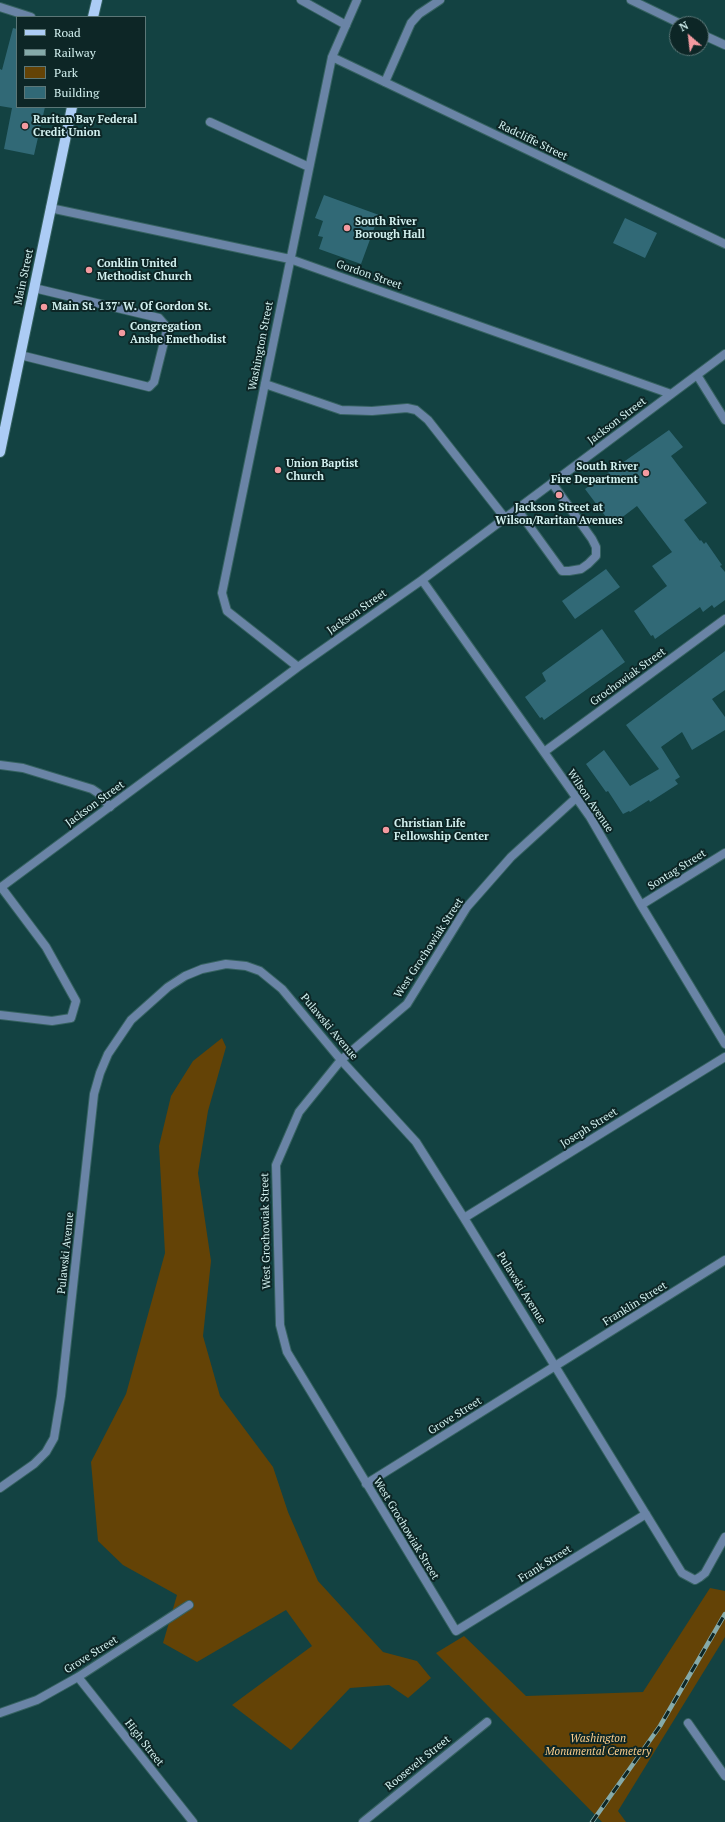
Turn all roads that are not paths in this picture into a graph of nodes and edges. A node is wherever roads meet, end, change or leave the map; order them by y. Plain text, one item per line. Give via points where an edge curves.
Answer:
1 (98, 0) edge
2 (301, 0) edge
3 (357, 0) edge
4 (440, 0) edge
5 (631, 0) edge
6 (0, 7) edge
7 (28, 16) edge
8 (93, 16) edge
9 (669, 18) edge
10 (346, 25) junction
11 (709, 38) edge
12 (725, 45) edge
13 (332, 57) junction
14 (385, 82) junction
15 (72, 108) edge
16 (210, 122) dead end
17 (309, 167) junction
18 (50, 208) junction
19 (725, 244) edge
20 (290, 259) junction
21 (34, 288) junction
22 (725, 354) edge
23 (20, 355) junction
24 (697, 375) junction
25 (265, 384) junction
26 (671, 394) junction
27 (725, 420) edge
28 (0, 452) edge
29 (552, 483) junction
30 (517, 509) junction
31 (505, 518) junction
32 (422, 580) junction
33 (725, 619) edge
34 (298, 667) junction
35 (544, 752) junction
36 (0, 765) edge
37 (576, 798) junction
38 (110, 807) junction
39 (725, 853) edge
40 (0, 887) edge
41 (641, 905) junction
42 (0, 1016) edge
43 (725, 1044) edge
44 (725, 1057) edge
45 (341, 1060) junction
46 (464, 1218) junction
47 (725, 1260) edge
48 (556, 1366) junction
49 (366, 1484) junction
50 (0, 1488) edge
51 (646, 1514) junction
52 (725, 1537) edge
53 (189, 1605) dead end
54 (456, 1631) joint
55 (78, 1677) junction
56 (0, 1713) edge
57 (487, 1722) dead end
58 (688, 1723) dead end
59 (725, 1776) edge
60 (194, 1822) edge
61 (363, 1822) edge

1 - 8 main road
2 - 10 street
3 - 10 street, Washington Street
4 - 14 street via 419,14 411,23
5 - 9 street
6 - 7 street
10 - 13 street, Washington Street
11 - 12 street
13 - 14 street, Radcliffe Street
13 - 17 street, Washington Street
14 - 19 street, Radcliffe Street
15 - 18 main road, Main Street
16 - 17 street
17 - 20 street, Washington Street
18 - 20 street, Gordon Street
18 - 21 main road, Main Street
20 - 25 street, Washington Street
20 - 26 street, Gordon Street
21 - 23 main road, Main Street
21 - 23 street via 159,318 167,330 154,382 149,387
22 - 24 street, Jackson Street
23 - 28 main road, Main Street
24 - 26 street, Jackson Street
24 - 27 street
25 - 31 street via 341,410 416,410 428,420
25 - 34 street, Washington Street via 222,593 227,611
26 - 29 street, Jackson Street
29 - 30 street, Jackson Street
29 - 30 street via 596,547 596,556 581,569 562,570
30 - 31 street, Jackson Street
31 - 32 street, Jackson Street
32 - 34 street, Jackson Street
32 - 35 street, Wilson Avenue
33 - 35 street, Grochowiak Street
34 - 38 street, Jackson Street
35 - 37 street, Wilson Avenue
36 - 38 street via 23,768 92,789
37 - 41 street, Wilson Avenue via 590,817
37 - 45 street, West Grochowiak Street via 511,857 467,907 407,1004
38 - 40 street, Jackson Street
39 - 41 street, Sontag Street
40 - 42 street via 46,947 76,1001 71,1018 52,1021
41 - 43 street, Wilson Avenue
44 - 46 street, Joseph Street
45 - 46 street, Pulawski Avenue via 416,1142
45 - 49 street, West Grochowiak Street via 299,1112 276,1165 280,1325 286,1352
45 - 50 street, Pulawski Avenue via 282,988 260,971 246,966 226,964 185,976 168,987 131,1020 108,1054 94,1094 61,1396 54,1438 46,1452 34,1464
46 - 48 street, Pulawski Avenue
47 - 48 street, Franklin Street
48 - 49 street, Grove Street
48 - 51 street, Pulawski Avenue
49 - 54 street, West Grochowiak Street
51 - 52 street, Pulawski Avenue via 682,1573 695,1580 705,1574
51 - 54 street, Frank Street
53 - 55 street, Grove Street
55 - 56 street, Grove Street via 37,1700
55 - 60 street, High Street
57 - 61 street, Roosevelt Street
58 - 59 street

